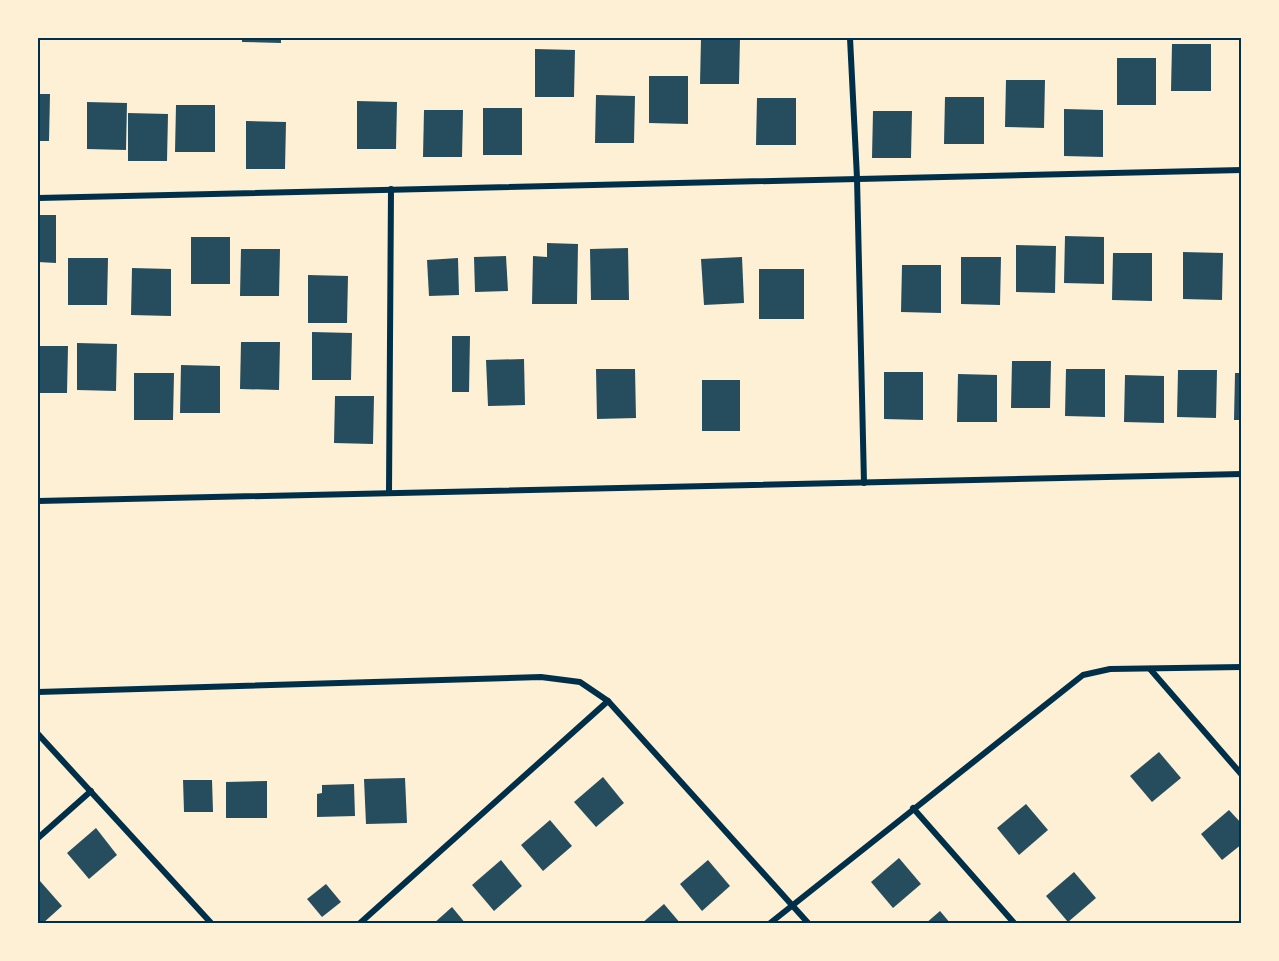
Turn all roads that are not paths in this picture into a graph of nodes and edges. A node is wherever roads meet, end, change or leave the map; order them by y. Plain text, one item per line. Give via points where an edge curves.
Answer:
1 (850, 38) edge
2 (1242, 170) edge
3 (857, 178) junction
4 (391, 189) junction
5 (38, 198) edge
6 (1242, 474) edge
7 (864, 483) junction
8 (389, 493) junction
9 (38, 501) edge
10 (1242, 666) edge
11 (1150, 669) junction
12 (38, 692) edge
13 (608, 701) junction
14 (38, 734) edge
15 (1242, 775) edge
16 (91, 791) junction
17 (913, 808) junction
18 (38, 838) edge
19 (791, 904) junction
20 (212, 924) edge
21 (359, 924) edge
22 (769, 924) edge
23 (808, 924) edge
24 (1016, 924) edge

1 - 3 street
2 - 3 street
3 - 4 street
3 - 7 street
4 - 5 street
4 - 8 street
6 - 7 street
7 - 8 street
8 - 9 street
10 - 11 street
11 - 15 street
11 - 17 street via 1110,669 1083,675
12 - 13 street via 541,677 580,682
13 - 19 street
13 - 21 street
14 - 16 street
16 - 18 street
16 - 20 street
17 - 19 street
17 - 24 street
19 - 22 street
19 - 23 street

